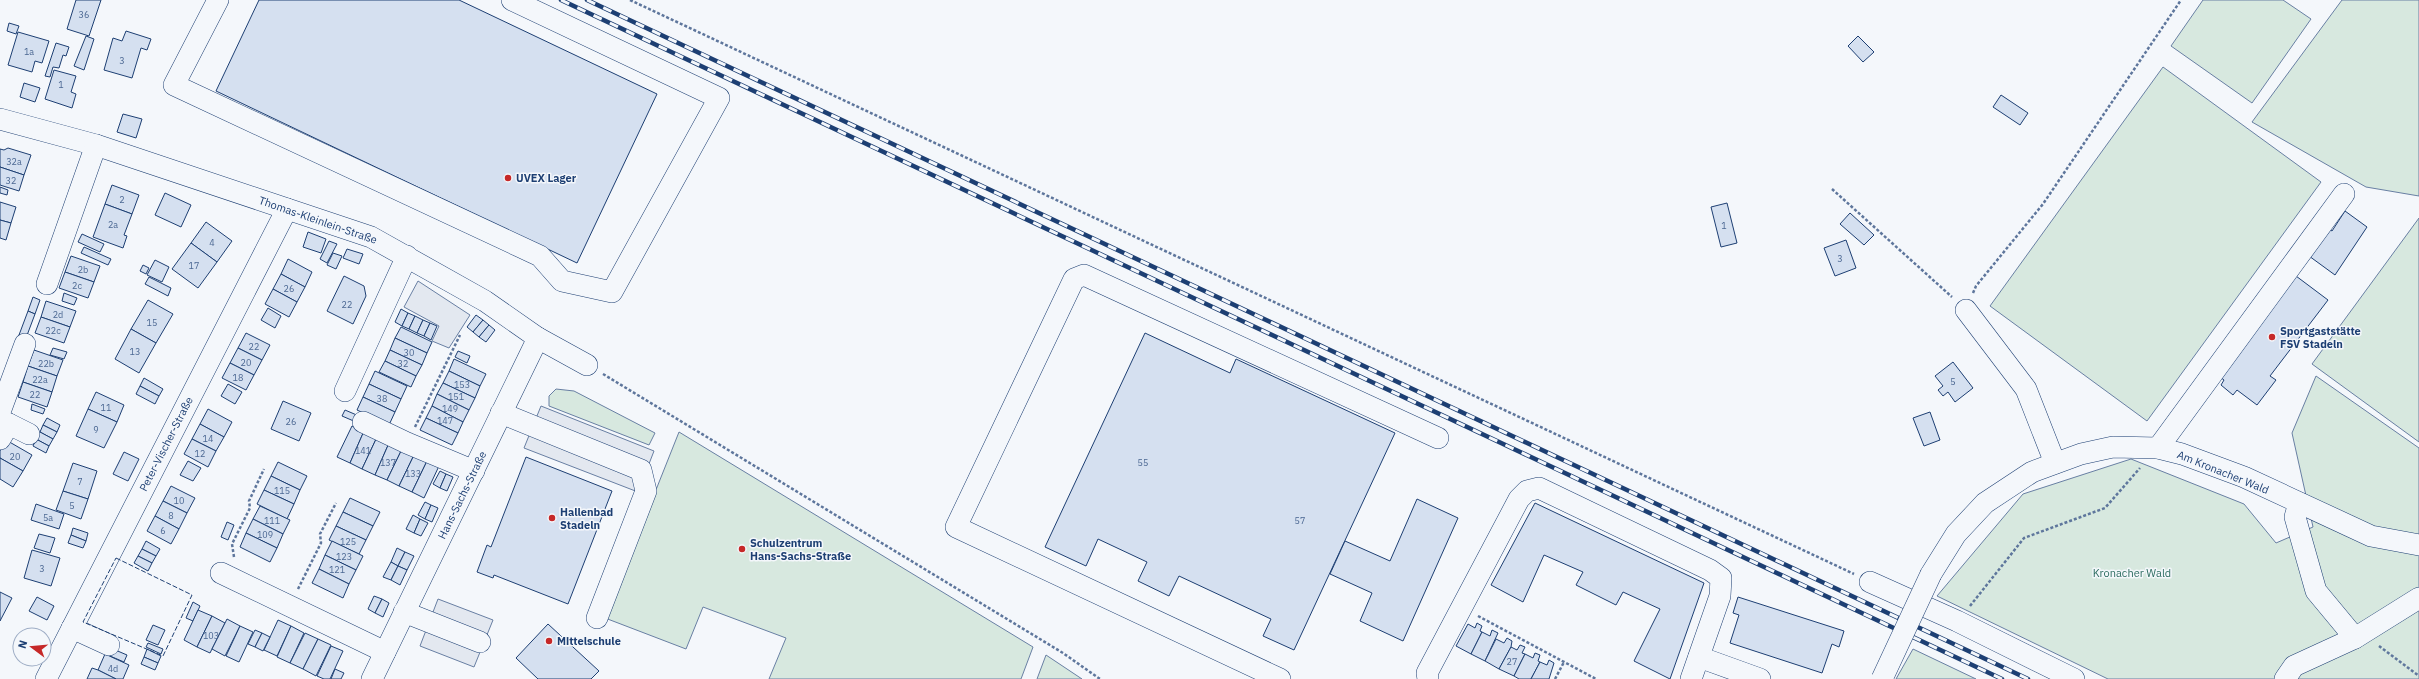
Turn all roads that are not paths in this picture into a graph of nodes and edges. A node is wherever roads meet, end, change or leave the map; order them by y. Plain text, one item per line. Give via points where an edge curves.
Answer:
1 (218, 0) edge
2 (512, 0) edge
3 (0, 119) edge
4 (96, 145) junction
5 (2344, 194) dead end
6 (287, 209) junction
7 (407, 256) junction
8 (47, 284) dead end
9 (1966, 310) road end
10 (538, 338) junction
11 (25, 344) dead end
12 (587, 365) road end
13 (345, 391) dead end
14 (501, 413) junction
15 (363, 422) dead end
16 (2, 424) edge
17 (29, 434) dead end
18 (1438, 438) dead end
19 (2158, 448) junction
20 (2055, 463) junction
21 (474, 471) junction
22 (2299, 503) junction
23 (2419, 545) edge
24 (223, 574) road end
25 (1870, 582) road end
26 (2419, 598) edge
27 (404, 612) junction
28 (597, 618) dead end
29 (72, 628) junction
30 (2355, 638) junction
31 (480, 642) dead end
32 (109, 645) dead end
33 (385, 652) junction
34 (1698, 657) junction
35 (46, 679) edge
36 (372, 679) edge
37 (1280, 679) edge
38 (1428, 679) edge
39 (1691, 679) edge
40 (1760, 679) edge
41 (1882, 679) edge
42 (2074, 679) edge
43 (2285, 679) edge

1 - 2 street via 174,85 540,256 562,281 612,292 719,98
3 - 4 street, Thomas-Kleinlein-Straße
4 - 6 street, Thomas-Kleinlein-Straße
4 - 8 street
5 - 19 street
6 - 7 street, Thomas-Kleinlein-Straße via 371,237
6 - 29 street, Peter-Vischer-Straße
7 - 10 street, Thomas-Kleinlein-Straße via 485,300
7 - 13 street
9 - 20 street via 2026,389
10 - 12 street, Thomas-Kleinlein-Straße
10 - 14 street, Hans-Sachs-Straße
11 - 16 street
14 - 21 street, Hans-Sachs-Straße
14 - 28 street via 640,470 646,491
15 - 21 street
16 - 17 street
18 - 37 street via 1084,275 1074,279 956,527
19 - 20 street, Am Kronacher Wald via 2113,448
19 - 22 street, Am Kronacher Wald via 2244,477
20 - 41 street, Am Kronacher Wald, bridge via 2032,472 1985,503 1956,534 1931,574
21 - 27 street, Hans-Sachs-Straße
22 - 23 street, Am Kronacher Wald via 2371,536
22 - 30 street via 2295,517 2316,591
24 - 33 street
25 - 42 street
26 - 30 street
27 - 31 street
27 - 33 street, Hans-Sachs-Straße
29 - 32 street
29 - 35 street, Peter-Vischer-Straße
30 - 43 street via 2294,666
33 - 36 street, Hans-Sachs-Straße
34 - 38 street via 1720,596 1721,578 1710,570 1539,488 1527,492 1519,499 1427,673
34 - 39 street
34 - 40 street

